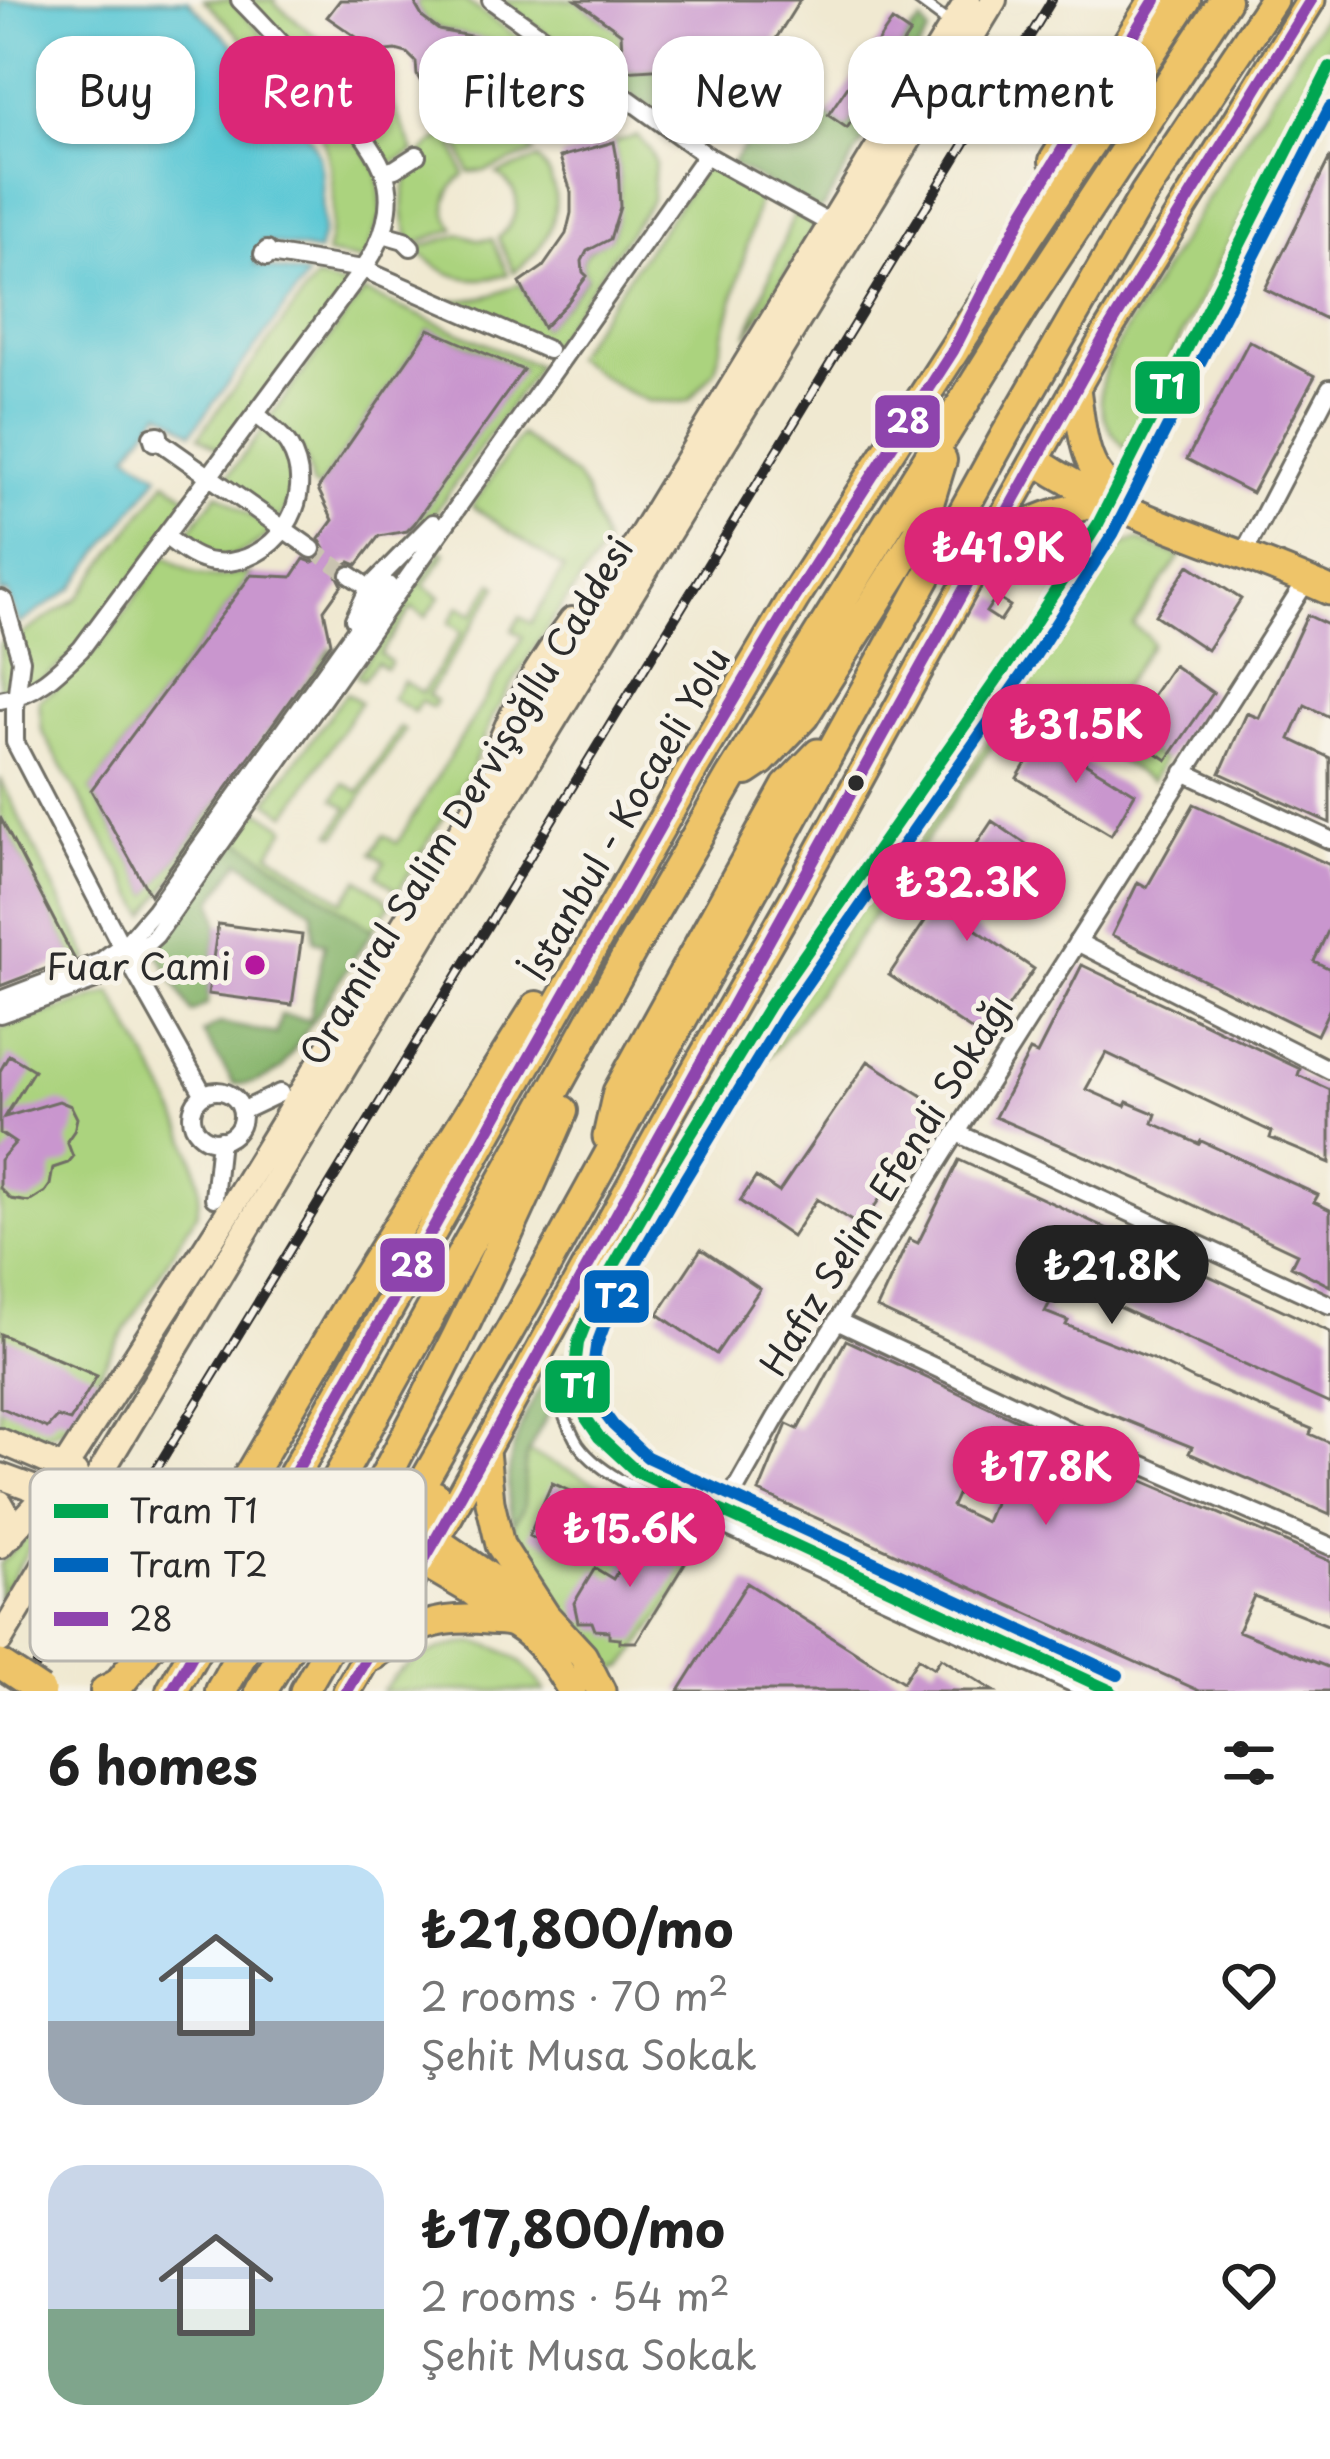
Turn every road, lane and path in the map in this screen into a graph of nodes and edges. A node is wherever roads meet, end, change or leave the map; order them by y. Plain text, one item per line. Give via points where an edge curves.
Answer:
1 (240, 0) edge
2 (490, 0) edge
3 (918, 0) edge
4 (968, 0) edge
5 (994, 0) edge
6 (1155, 0) edge
7 (1186, 0) edge
8 (1225, 0) edge
9 (1273, 0) edge
10 (1311, 0) edge
11 (953, 26) junction
12 (1196, 115) junction
13 (703, 152) junction
14 (416, 154) dead end
15 (384, 172) junction
16 (838, 211) junction
17 (382, 234) junction
18 (411, 247) dead end
19 (270, 254) dead end
20 (363, 268) junction
21 (548, 350) dead end
22 (953, 352) junction
23 (1330, 388) edge
24 (1076, 389) junction
25 (256, 414) junction
26 (159, 441) dead end
27 (1036, 461) junction
28 (209, 476) junction
29 (1110, 502) junction
30 (433, 523) junction
31 (283, 529) junction
32 (165, 536) junction
33 (312, 549) tunnel mouth
34 (985, 549) junction
35 (1244, 552) junction
36 (350, 575) tunnel mouth
37 (1318, 585) edge
38 (369, 588) junction
39 (1, 604) edge
40 (331, 665) junction
41 (9, 699) edge
42 (694, 766) junction
43 (1184, 772) junction
44 (1330, 840) edge
45 (1077, 942) junction
46 (631, 950) junction
47 (125, 953) junction
48 (0, 1000) edge
49 (0, 1014) edge
50 (1330, 1070) edge
51 (280, 1093) dead end
52 (204, 1094) junction
53 (242, 1111) junction
54 (957, 1133) junction
55 (220, 1140) junction
56 (214, 1198) dead end
57 (531, 1295) junction
58 (1330, 1305) edge
59 (837, 1322) junction
60 (565, 1418) dead end
61 (0, 1441) edge
62 (485, 1451) junction
63 (64, 1468) joint
64 (101, 1469) edge
65 (254, 1469) edge
66 (297, 1469) edge
67 (343, 1469) edge
68 (387, 1469) edge
69 (0, 1476) edge
70 (426, 1479) edge
71 (30, 1486) edge
72 (0, 1503) edge
73 (30, 1514) edge
74 (717, 1522) junction
75 (6, 1540) edge
76 (426, 1543) junction
77 (1330, 1546) edge
78 (30, 1589) edge
79 (546, 1616) junction
80 (513, 1622) junction
81 (426, 1625) edge
82 (0, 1640) edge
83 (137, 1661) edge
84 (189, 1661) edge
85 (237, 1661) edge
86 (278, 1661) edge
87 (321, 1661) edge
88 (364, 1662) edge
89 (0, 1664) edge
90 (41, 1691) edge
91 (106, 1691) edge
92 (172, 1691) edge
93 (220, 1691) edge
94 (261, 1691) edge
95 (304, 1691) edge
96 (347, 1691) edge
97 (572, 1691) edge
98 (601, 1691) edge
99 (1090, 1691) edge

1 - 15 street via 357,128
2 - 13 street
3 - 11 lane
4 - 11 main road, Oramiral Salim Dervişoğllu Caddesi
5 - 64 main road, Oramiral Salim Dervişoğllu Caddesi
6 - 22 highway via 1024,212
7 - 22 highway, İstanbul - Kocaeli Yolu
8 - 46 highway via 953,419 919,533 802,716 761,760 730,779
9 - 12 main road
10 - 24 main road
11 - 16 main road, Oramiral Salim Dervişoğllu Caddesi
12 - 27 main road via 1032,418
12 - 57 main road via 1098,274
13 - 16 street via 820,218
13 - 30 street
13 - 47 street via 156,935
14 - 15 street
15 - 17 street
16 - 63 main road, Oramiral Salim Dervişoğllu Caddesi via 225,1218
17 - 18 street
17 - 20 street
19 - 20 street
20 - 21 street
20 - 25 street
22 - 42 highway, İstanbul - Kocaeli Yolu
23 - 35 street
24 - 27 main road
24 - 35 main road via 1083,437 1102,482
25 - 28 street
25 - 31 street via 287,441 301,479
26 - 28 street
27 - 29 main road
27 - 34 main road
28 - 31 street
28 - 32 street
29 - 34 main road via 1055,511
29 - 35 main road
30 - 38 street
30 - 40 street
31 - 32 street via 259,553 217,563
31 - 33 street
32 - 41 street via 81,649 56,674
34 - 62 main road
35 - 37 main road
36 - 38 street
37 - 43 street, Hafız Selim Efendi Sokağı
38 - 40 street
39 - 41 street via 21,660
40 - 47 street
41 - 47 street via 16,742
42 - 65 highway via 371,1270
42 - 66 highway, İstanbul - Kocaeli Yolu
43 - 44 street
43 - 45 street, Hafız Selim Efendi Sokağı
45 - 50 street
45 - 54 street, Hafız Selim Efendi Sokağı
46 - 67 highway
46 - 68 highway via 533,1179
47 - 48 street
47 - 49 street via 93,981
47 - 52 street
51 - 53 street
52 - 53 street via 227,1093
52 - 55 street via 194,1124
53 - 55 street via 239,1127
54 - 58 street
54 - 59 street, Hafız Selim Efendi Sokağı
55 - 56 street
57 - 70 main road
57 - 76 main road via 521,1345
59 - 74 street, Hafız Selim Efendi Sokağı
59 - 77 street
60 - 74 lane via 598,1463
61 - 63 main road
62 - 76 main road
62 - 79 main road via 500,1545
69 - 71 main road
72 - 75 main road
73 - 75 main road, Oramiral Salim Dervişoğllu Caddesi
74 - 99 street
76 - 79 main road
76 - 80 main road
78 - 82 main road, Oramiral Salim Dervişoğllu Caddesi
79 - 98 main road via 583,1656
80 - 81 main road
80 - 97 main road
83 - 91 highway
84 - 92 highway, İstanbul - Kocaeli Yolu
85 - 93 highway
86 - 94 highway
87 - 95 main road
88 - 96 main road
89 - 90 main road, bridge

